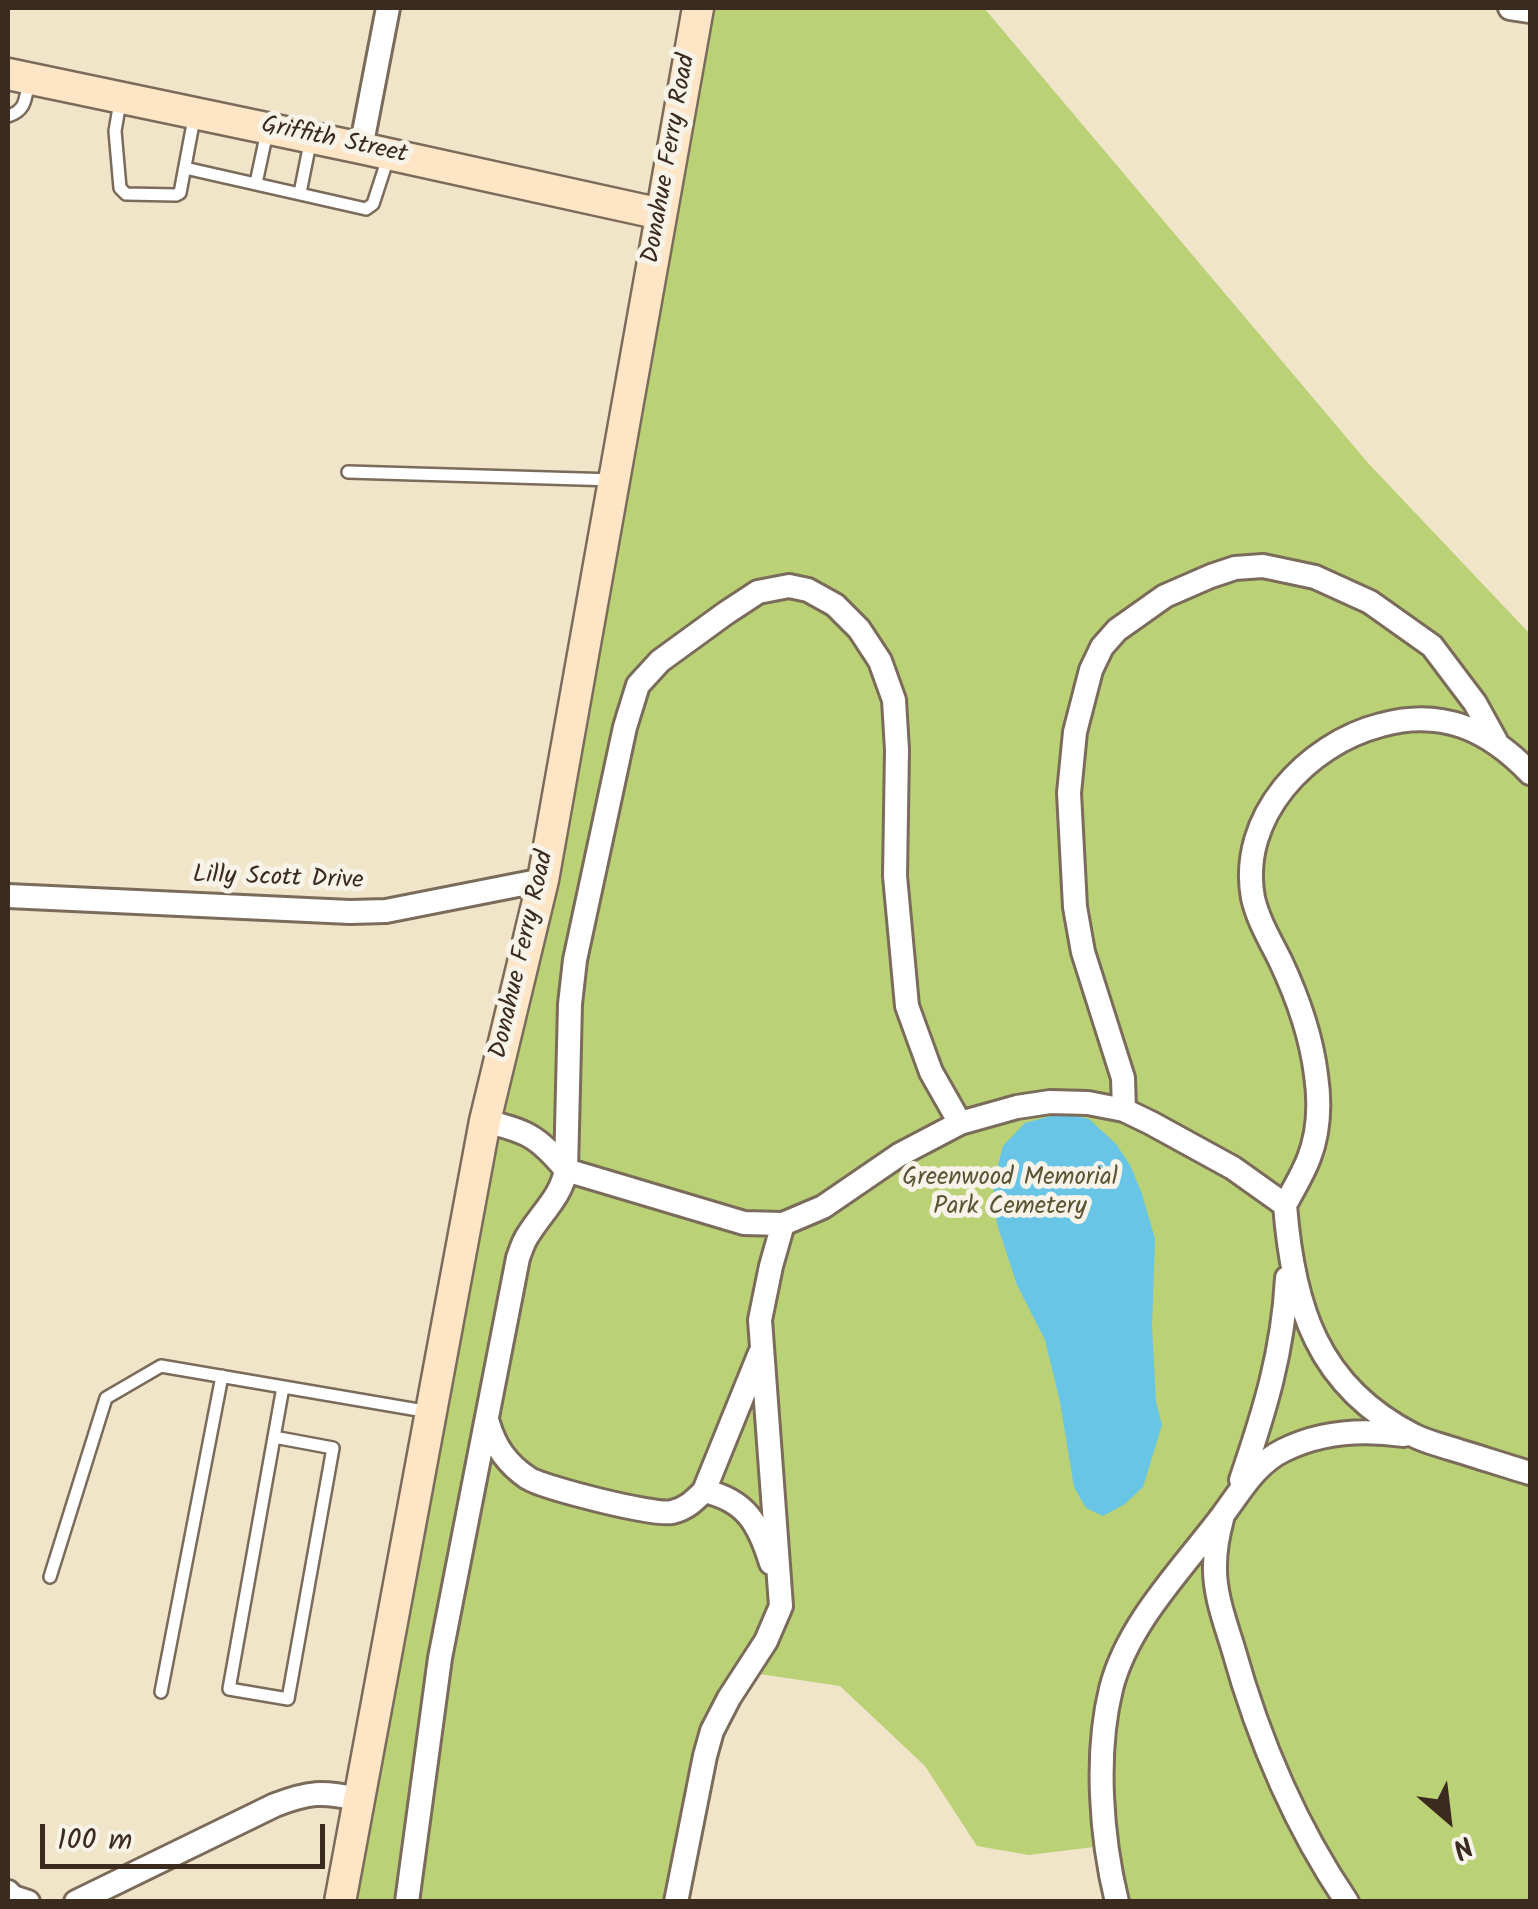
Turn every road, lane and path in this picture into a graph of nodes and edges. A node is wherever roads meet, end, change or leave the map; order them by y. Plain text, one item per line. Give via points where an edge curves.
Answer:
1 (388, 8) edge
2 (698, 8) edge
3 (1510, 8) edge
4 (1530, 11) edge
5 (18, 76) edge
6 (121, 98) junction
7 (195, 113) junction
8 (8, 116) edge
9 (268, 128) junction
10 (311, 137) junction
11 (375, 151) junction
12 (185, 168) junction
13 (256, 182) junction
14 (300, 193) junction
15 (661, 214) junction
16 (348, 472) dead end
17 (614, 480) junction
18 (1496, 741) junction
19 (1530, 772) edge
20 (544, 880) junction
21 (8, 896) edge
22 (1124, 1110) junction
23 (484, 1121) junction
24 (960, 1123) junction
25 (566, 1170) junction
26 (1284, 1205) junction
27 (783, 1224) junction
28 (1288, 1250) junction
29 (763, 1346) junction
30 (222, 1376) junction
31 (283, 1387) junction
32 (430, 1412) junction
33 (487, 1420) junction
34 (274, 1437) junction
35 (1415, 1437) junction
36 (1530, 1473) edge
37 (704, 1491) junction
38 (1237, 1491) junction
39 (1224, 1514) junction
40 (50, 1577) dead end
41 (781, 1606) junction
42 (161, 1692) dead end
43 (358, 1799) junction
44 (8, 1892) edge
45 (28, 1902) edge
46 (76, 1902) edge
47 (340, 1902) edge
48 (407, 1902) edge
49 (676, 1902) edge
50 (1117, 1902) edge
51 (1348, 1902) edge

1 - 11 street
2 - 15 street, Donahue Ferry Road
3 - 4 street
5 - 6 street, Griffith Street
5 - 8 lane via 23,106
6 - 7 street, Griffith Street
6 - 12 lane via 115,131 120,188 126,194 176,195
7 - 9 street, Griffith Street
7 - 12 lane
9 - 10 street, Griffith Street
9 - 13 lane
10 - 11 street, Griffith Street
10 - 14 lane
11 - 14 lane via 373,204 366,208
11 - 15 street, Griffith Street
12 - 13 lane
13 - 14 lane
15 - 17 street, Donahue Ferry Road
16 - 17 lane
17 - 20 street, Donahue Ferry Road
18 - 19 street
18 - 22 street via 1432,646 1370,602 1314,577 1263,566 1235,568 1164,596 1117,630 1091,670 1069,793 1075,907 1123,1078
18 - 26 street via 1472,728 1417,718 1364,729 1312,760 1269,806 1256,838 1253,896 1304,1016 1317,1080 1310,1158
20 - 21 street, Lilly Scott Drive via 350,912
20 - 23 street, Donahue Ferry Road
22 - 24 street via 1050,1102
22 - 26 street via 1234,1168
23 - 25 street via 521,1130
23 - 32 street, Donahue Ferry Road
24 - 25 street via 931,1072 907,1006 896,876 894,700 860,629 835,605 790,586 758,592 660,660 638,685 575,960
24 - 27 street
25 - 27 street via 744,1222
25 - 33 street via 518,1258
26 - 28 street
27 - 29 street via 763,1297
28 - 35 street via 1310,1329 1340,1380
28 - 38 street via 1274,1378
29 - 37 street
29 - 41 street
30 - 31 lane
30 - 40 lane via 162,1366 106,1398
30 - 42 lane
31 - 32 lane
31 - 34 lane
32 - 43 street, Donahue Ferry Road
33 - 37 street via 505,1459 544,1485 664,1513 690,1505
33 - 48 street via 440,1658
34 - 34 lane via 228,1689 288,1698 334,1448
35 - 36 street
35 - 38 street via 1374,1430 1314,1438 1262,1463
37 - 41 street via 740,1504 754,1523
38 - 39 street
39 - 50 street via 1137,1631 1111,1689 1102,1785
39 - 51 street via 1214,1567 1241,1678 1279,1782
41 - 49 street via 712,1730
43 - 46 street via 327,1792 287,1800
43 - 47 street, Donahue Ferry Road
44 - 45 street

